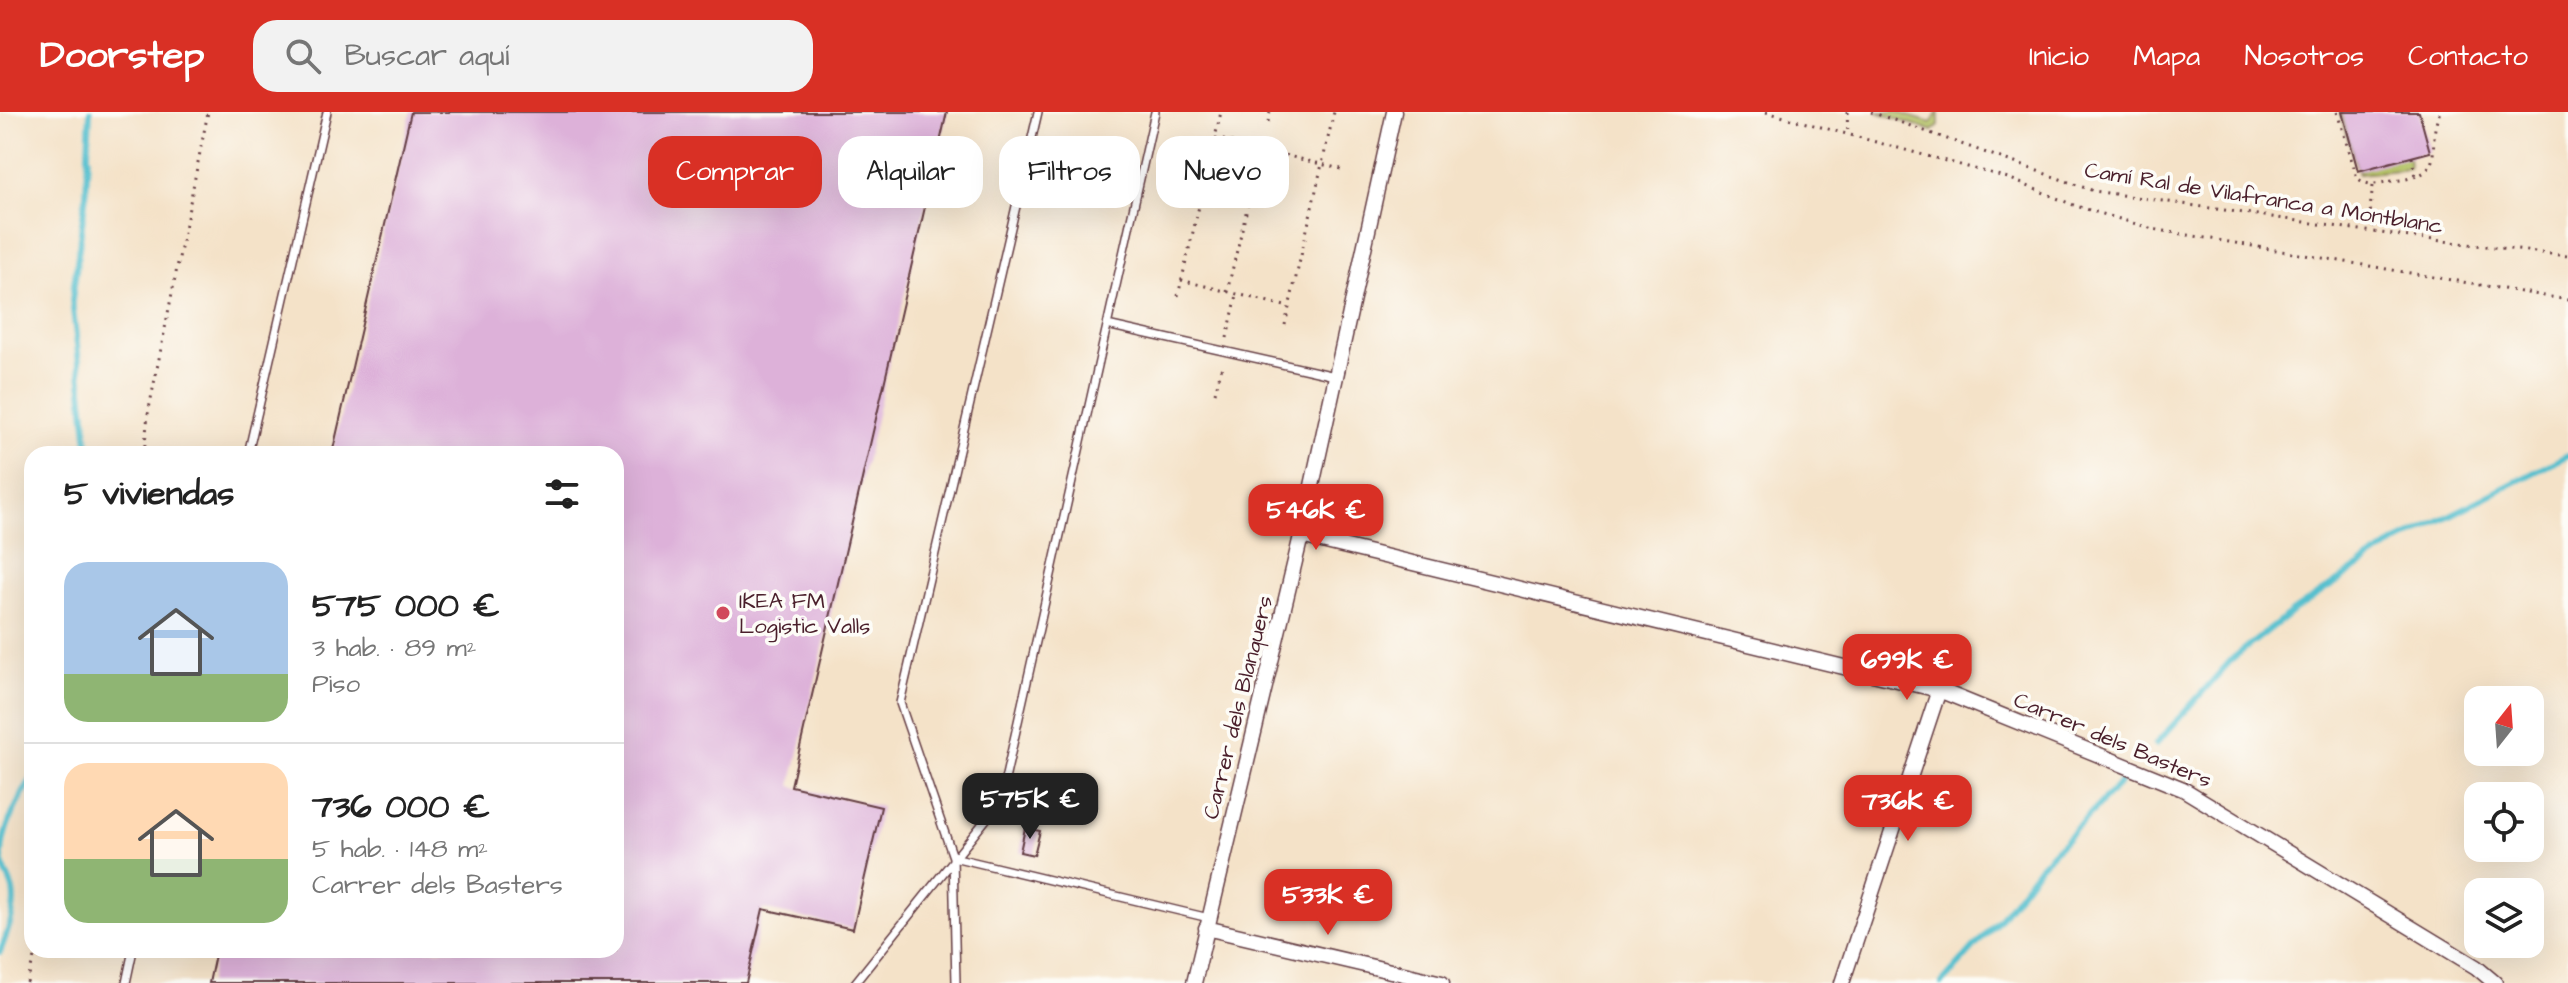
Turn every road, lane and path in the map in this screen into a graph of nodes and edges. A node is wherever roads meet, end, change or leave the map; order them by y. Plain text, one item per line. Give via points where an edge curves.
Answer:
1 (208, 112) edge
2 (327, 112) edge
3 (1038, 112) edge
4 (1155, 112) edge
5 (1221, 112) edge
6 (1270, 112) edge
7 (1334, 112) edge
8 (1394, 112) edge
9 (1766, 112) edge
10 (1847, 112) edge
11 (1871, 112) edge
12 (2337, 112) edge
13 (2440, 112) edge
14 (1268, 122) dead end
15 (1848, 135) junction
16 (1215, 136) edge
17 (1289, 157) edge
18 (2412, 157) dead end
19 (1322, 165) junction
20 (1341, 169) dead end
21 (2415, 177) junction
22 (2373, 186) junction
23 (1198, 208) edge
24 (1247, 208) edge
25 (2374, 232) junction
26 (2568, 256) edge
27 (1181, 280) junction
28 (1227, 292) junction
29 (1237, 295) junction
30 (1178, 296) dead end
31 (2568, 300) edge
32 (1289, 307) junction
33 (1107, 325) junction
34 (1285, 325) dead end
35 (1227, 338) dead end
36 (1222, 366) dead end
37 (1336, 376) junction
38 (1215, 393) dead end
39 (145, 446) edge
40 (250, 446) edge
41 (1301, 536) junction
42 (1939, 690) junction
43 (953, 857) junction
44 (1207, 923) junction
45 (34, 958) edge
46 (131, 958) edge
47 (27, 983) edge
48 (126, 983) edge
49 (855, 983) edge
50 (956, 983) edge
51 (1194, 983) edge
52 (1442, 983) edge
53 (1842, 983) edge
54 (2495, 983) edge

1 - 39 path
2 - 40 lane
3 - 43 lane via 900,703
4 - 33 lane
5 - 16 path
6 - 14 path
7 - 19 path
8 - 37 street, Carrer dels Blanquers
9 - 15 path
10 - 15 path
11 - 25 path, Camí Ral de Vilafranca a Montblanc via 2094,191
12 - 22 path via 2357,178
13 - 21 path via 2434,163
15 - 31 path via 2008,178 2153,229
17 - 19 path
18 - 21 path
19 - 20 path
19 - 32 path
21 - 22 path
22 - 25 path
23 - 27 path
24 - 28 path
25 - 26 path, Camí Ral de Vilafranca a Montblanc
27 - 28 path
27 - 30 path
28 - 29 path
29 - 32 path
29 - 35 path
32 - 34 path
33 - 37 lane
33 - 43 lane via 1000,802
36 - 38 path
37 - 41 street, Carrer dels Blanquers
41 - 42 street, Carrer dels Basters
41 - 44 street, Carrer dels Blanquers
42 - 53 street
42 - 54 street, Carrer dels Basters via 2183,789
43 - 44 lane
43 - 49 lane
43 - 50 lane
44 - 51 street, Carrer dels Blanquers
44 - 52 street
45 - 47 path
46 - 48 lane

